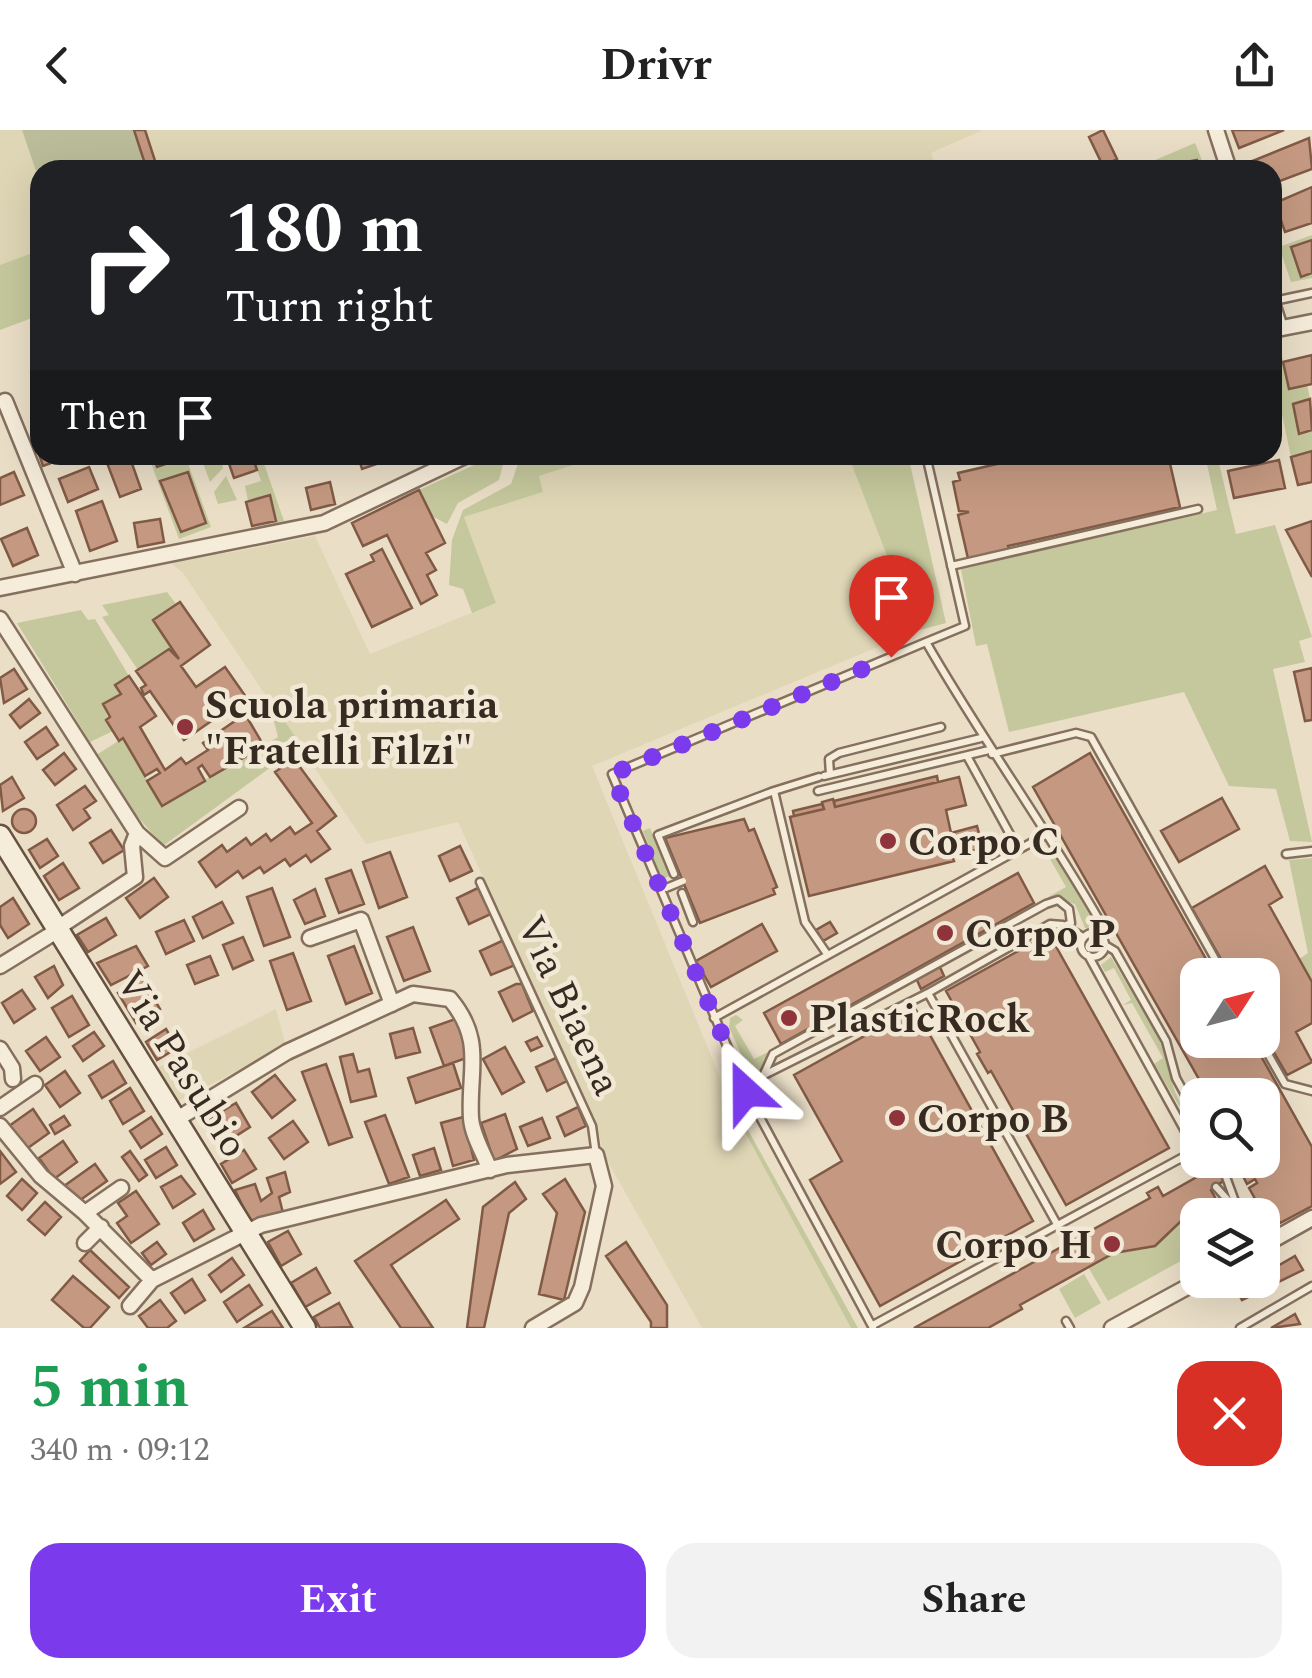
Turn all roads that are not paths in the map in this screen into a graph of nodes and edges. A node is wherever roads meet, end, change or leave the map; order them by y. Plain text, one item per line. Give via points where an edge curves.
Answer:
1 (1216, 130) edge
2 (1226, 160) edge
3 (1312, 294) edge
4 (1282, 301) edge
5 (1312, 322) edge
6 (1282, 328) edge
7 (6, 401) dead end
8 (30, 461) edge
9 (32, 465) edge
10 (445, 465) edge
11 (928, 465) edge
12 (1198, 509) dead end
13 (952, 566) junction
14 (75, 574) junction
15 (0, 588) edge
16 (0, 618) edge
17 (926, 642) junction
18 (941, 728) dead end
19 (981, 738) junction
20 (991, 752) junction
21 (967, 755) junction
22 (824, 776) junction
23 (774, 791) junction
24 (818, 791) dead end
25 (239, 808) dead end
26 (137, 833) junction
27 (1048, 834) junction
28 (0, 836) edge
29 (1017, 847) junction
30 (1312, 851) edge
31 (1286, 854) dead end
32 (674, 874) dead end
33 (683, 880) dead end
34 (480, 882) dead end
35 (663, 889) junction
36 (682, 893) dead end
37 (693, 922) dead end
38 (1065, 926) junction
39 (60, 928) junction
40 (1100, 935) junction
41 (1084, 937) junction
42 (310, 938) dead end
43 (1106, 945) junction
44 (827, 954) junction
45 (1088, 956) junction
46 (1215, 958) edge
47 (794, 961) dead end
48 (0, 966) edge
49 (799, 970) junction
50 (928, 993) junction
51 (392, 1004) junction
52 (714, 1018) junction
53 (0, 1049) edge
54 (1270, 1058) edge
55 (762, 1076) junction
56 (13, 1079) dead end
57 (35, 1084) dead end
58 (1180, 1085) edge
59 (1312, 1091) edge
60 (746, 1092) junction
61 (0, 1108) edge
62 (177, 1120) junction
63 (1180, 1121) edge
64 (0, 1126) edge
65 (596, 1155) junction
66 (1180, 1162) edge
67 (490, 1170) junction
68 (1216, 1187) dead end
69 (120, 1188) dead end
70 (1226, 1198) edge
71 (85, 1212) junction
72 (1312, 1218) edge
73 (1058, 1226) junction
74 (101, 1227) junction
75 (247, 1233) junction
76 (1280, 1236) edge
77 (85, 1243) dead end
78 (152, 1280) junction
79 (1312, 1286) edge
80 (1180, 1291) edge
81 (130, 1306) dead end
82 (873, 1327) edge
83 (305, 1328) edge
84 (533, 1328) edge
85 (1112, 1328) edge
86 (1240, 1328) edge

1 - 2 street
3 - 4 lane
5 - 6 street
7 - 8 street
9 - 14 street
10 - 14 street via 324,523
11 - 13 lane
12 - 13 lane
13 - 17 lane via 965,626
14 - 15 street
16 - 26 street
17 - 19 lane
17 - 35 lane via 612,774
18 - 22 lane via 839,753
19 - 20 lane
19 - 22 lane
20 - 21 lane
20 - 27 lane
20 - 46 lane via 1084,733
21 - 24 lane
21 - 29 lane
22 - 23 lane
23 - 32 lane via 658,835
23 - 44 lane via 805,922
25 - 26 street via 165,858
26 - 39 street via 135,877
27 - 29 lane
27 - 40 lane via 1101,923
28 - 39 street, Via Pasubio
29 - 44 lane
30 - 31 lane
33 - 35 lane, bridge
34 - 65 lane, Via Biaena via 592,1126
35 - 52 lane
36 - 37 lane
38 - 41 lane
38 - 50 lane via 1050,924
38 - 55 lane via 1069,909 1058,900 1046,904 773,1054
39 - 48 street
39 - 62 street, Via Pasubio
40 - 41 lane
40 - 43 lane
41 - 45 lane via 1080,943
42 - 51 street via 361,920
43 - 45 lane
43 - 58 lane via 1166,1041
44 - 49 lane
45 - 63 lane
47 - 49 lane
49 - 52 lane
50 - 55 lane
50 - 73 lane
51 - 62 street via 287,1052
51 - 67 street via 413,994 450,1000 464,1016 475,1055 471,1122
52 - 60 lane
53 - 56 street
54 - 59 lane via 1285,1084
55 - 60 lane
57 - 61 street
60 - 82 lane
62 - 75 street, Via Pasubio
64 - 71 street via 41,1176
65 - 67 street
65 - 84 street via 604,1186 582,1287 574,1303
66 - 73 lane
67 - 75 street via 308,1212
68 - 70 lane
69 - 71 street
71 - 74 street
72 - 76 street
73 - 82 lane
74 - 77 street
74 - 78 street
75 - 78 street
75 - 83 street, Via Pasubio
78 - 81 street
79 - 86 lane
80 - 85 street

